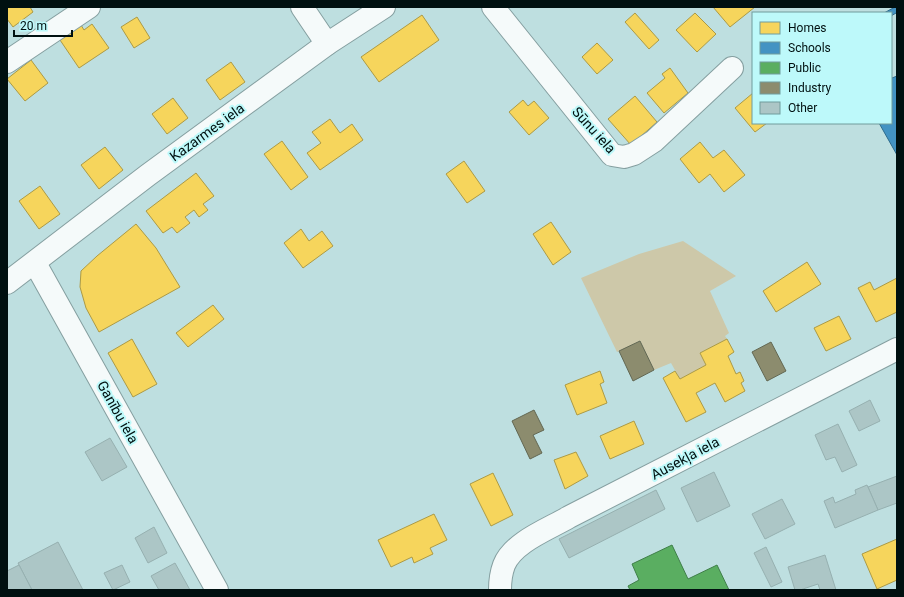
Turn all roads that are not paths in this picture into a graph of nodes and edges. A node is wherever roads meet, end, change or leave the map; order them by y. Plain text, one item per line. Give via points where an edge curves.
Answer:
1 (89, 7) edge
2 (302, 7) edge
3 (384, 7) edge
4 (493, 7) edge
5 (327, 44) junction
6 (7, 62) edge
7 (732, 68) dead end
8 (35, 264) junction
9 (7, 284) edge
10 (897, 349) edge
11 (217, 590) edge
12 (500, 590) edge

1 - 6 street
2 - 5 street
3 - 5 street, Kazarmes iela
4 - 7 street, Sūnu iela via 612,155 624,157 634,154 654,141
5 - 8 street, Kazarmes iela via 148,175
8 - 9 street
8 - 11 street, Ganību iela
10 - 12 street, Ausekļa iela via 526,541 515,549 504,564

